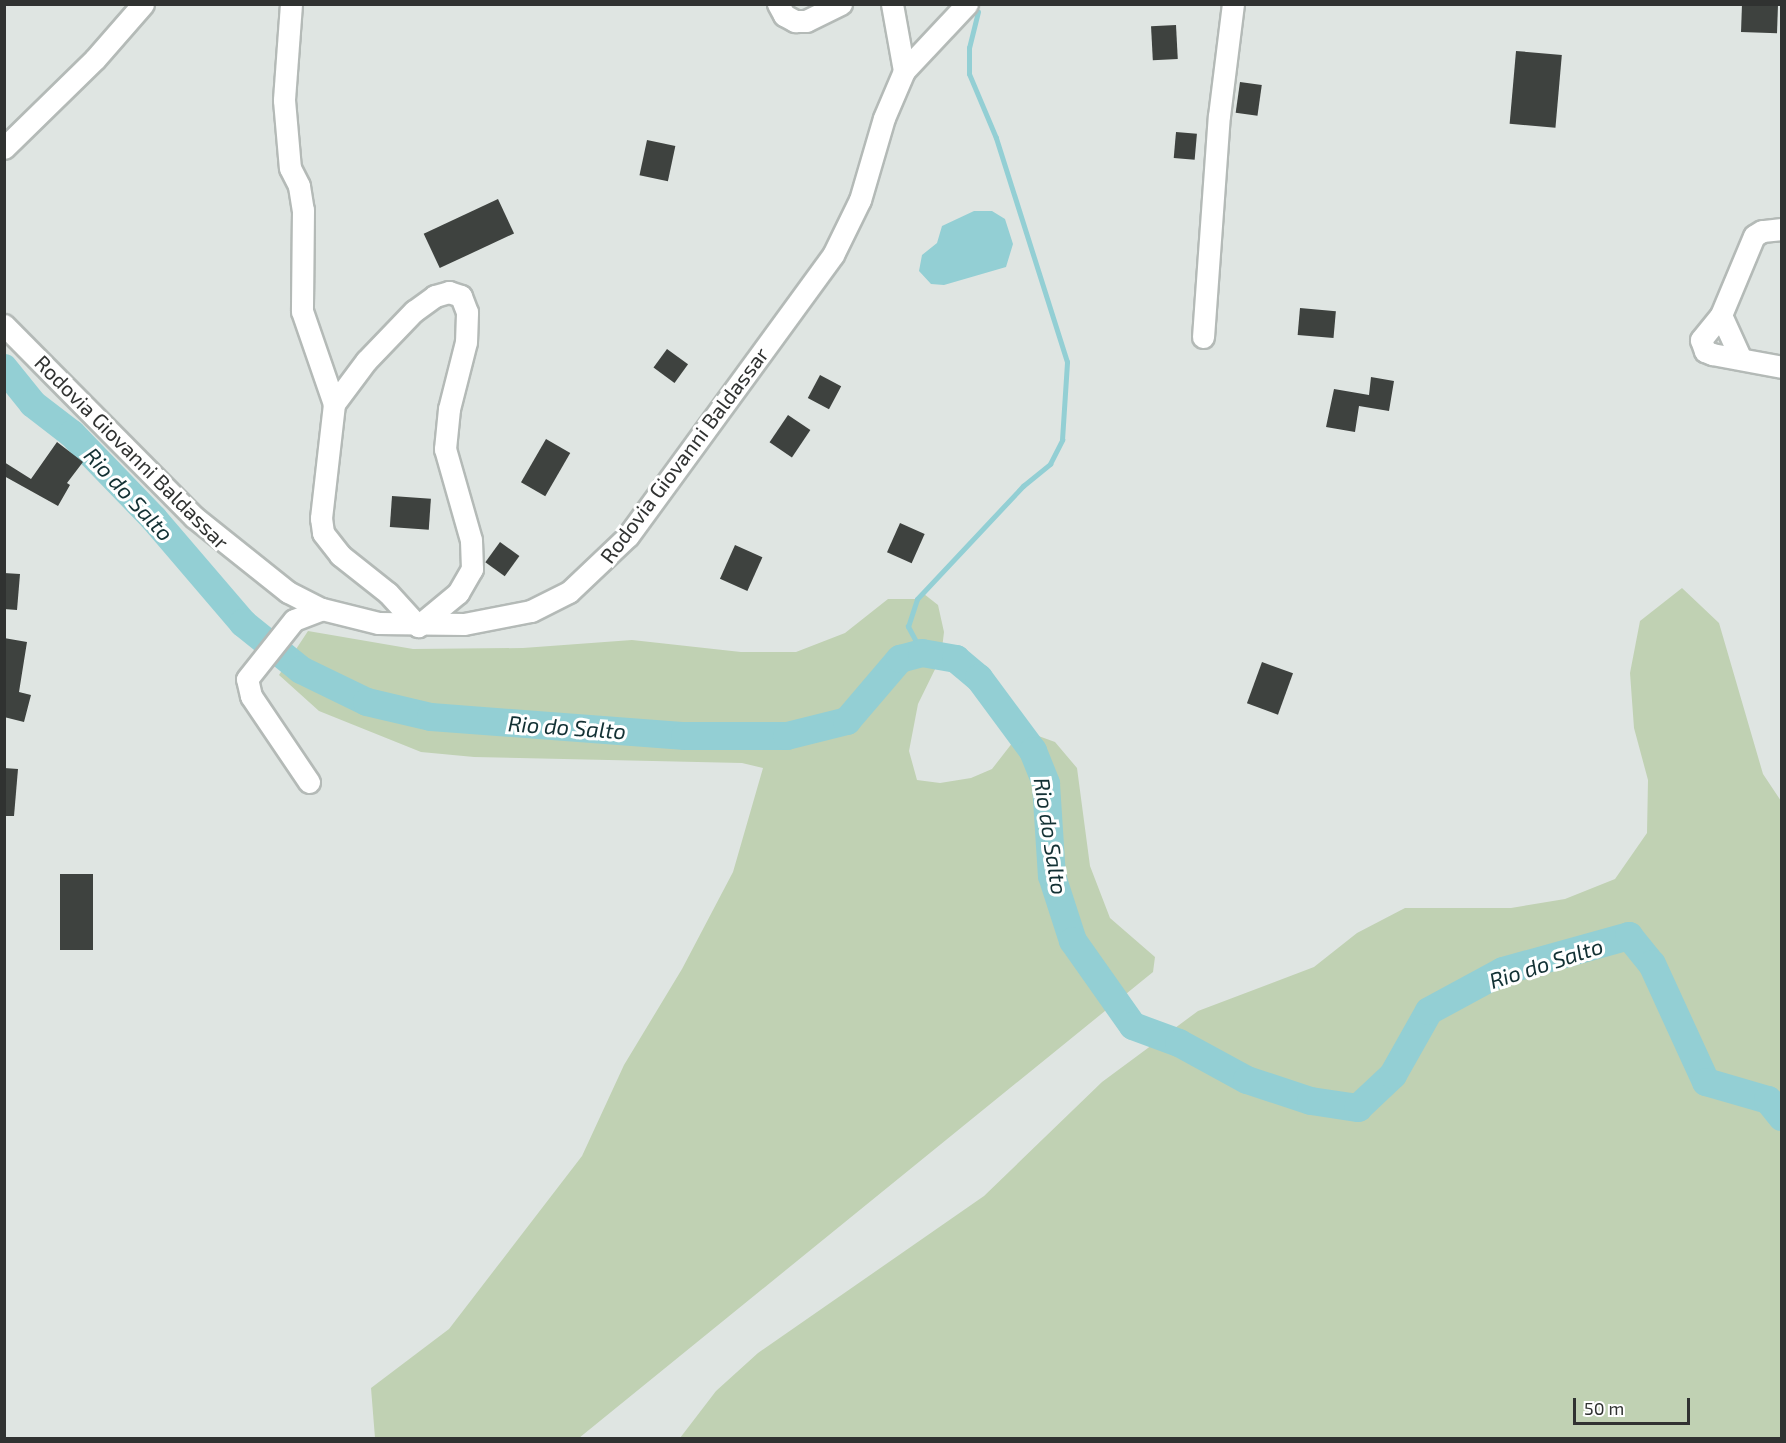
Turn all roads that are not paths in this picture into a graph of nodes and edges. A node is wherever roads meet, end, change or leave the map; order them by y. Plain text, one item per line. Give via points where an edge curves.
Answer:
1 (143, 4) edge
2 (291, 4) edge
3 (778, 4) edge
4 (841, 4) edge
5 (967, 4) edge
6 (1233, 4) edge
7 (894, 6) edge
8 (903, 71) junction
9 (4, 148) edge
10 (1782, 229) edge
11 (4, 325) edge
12 (1203, 337) dead end
13 (1782, 368) edge
14 (334, 404) junction
15 (322, 609) junction
16 (418, 626) junction
17 (309, 782) dead end

1 - 9 street via 95,59
2 - 14 street via 284,100 290,168 300,186 303,210 302,311
3 - 4 street via 784,15 795,21 806,21
5 - 8 street, Rodovia Giovanni Baldassar
6 - 12 street via 1219,116
7 - 8 street
8 - 16 street, Rodovia Giovanni Baldassar via 887,109 860,200 833,255 628,536 569,592 531,611 494,621
10 - 13 street via 1754,236 1721,315 1704,333 1702,346 1712,354
11 - 15 street, Rodovia Giovanni Baldassar via 194,517 261,573
14 - 16 street via 321,518 323,533 340,555 388,592
14 - 16 street via 366,361 414,311 435,296 448,292 461,296 467,312 466,342 448,409 445,449 471,540 472,569 458,593
15 - 16 street, Rodovia Giovanni Baldassar via 378,623
15 - 17 street via 294,620 247,679 251,696

